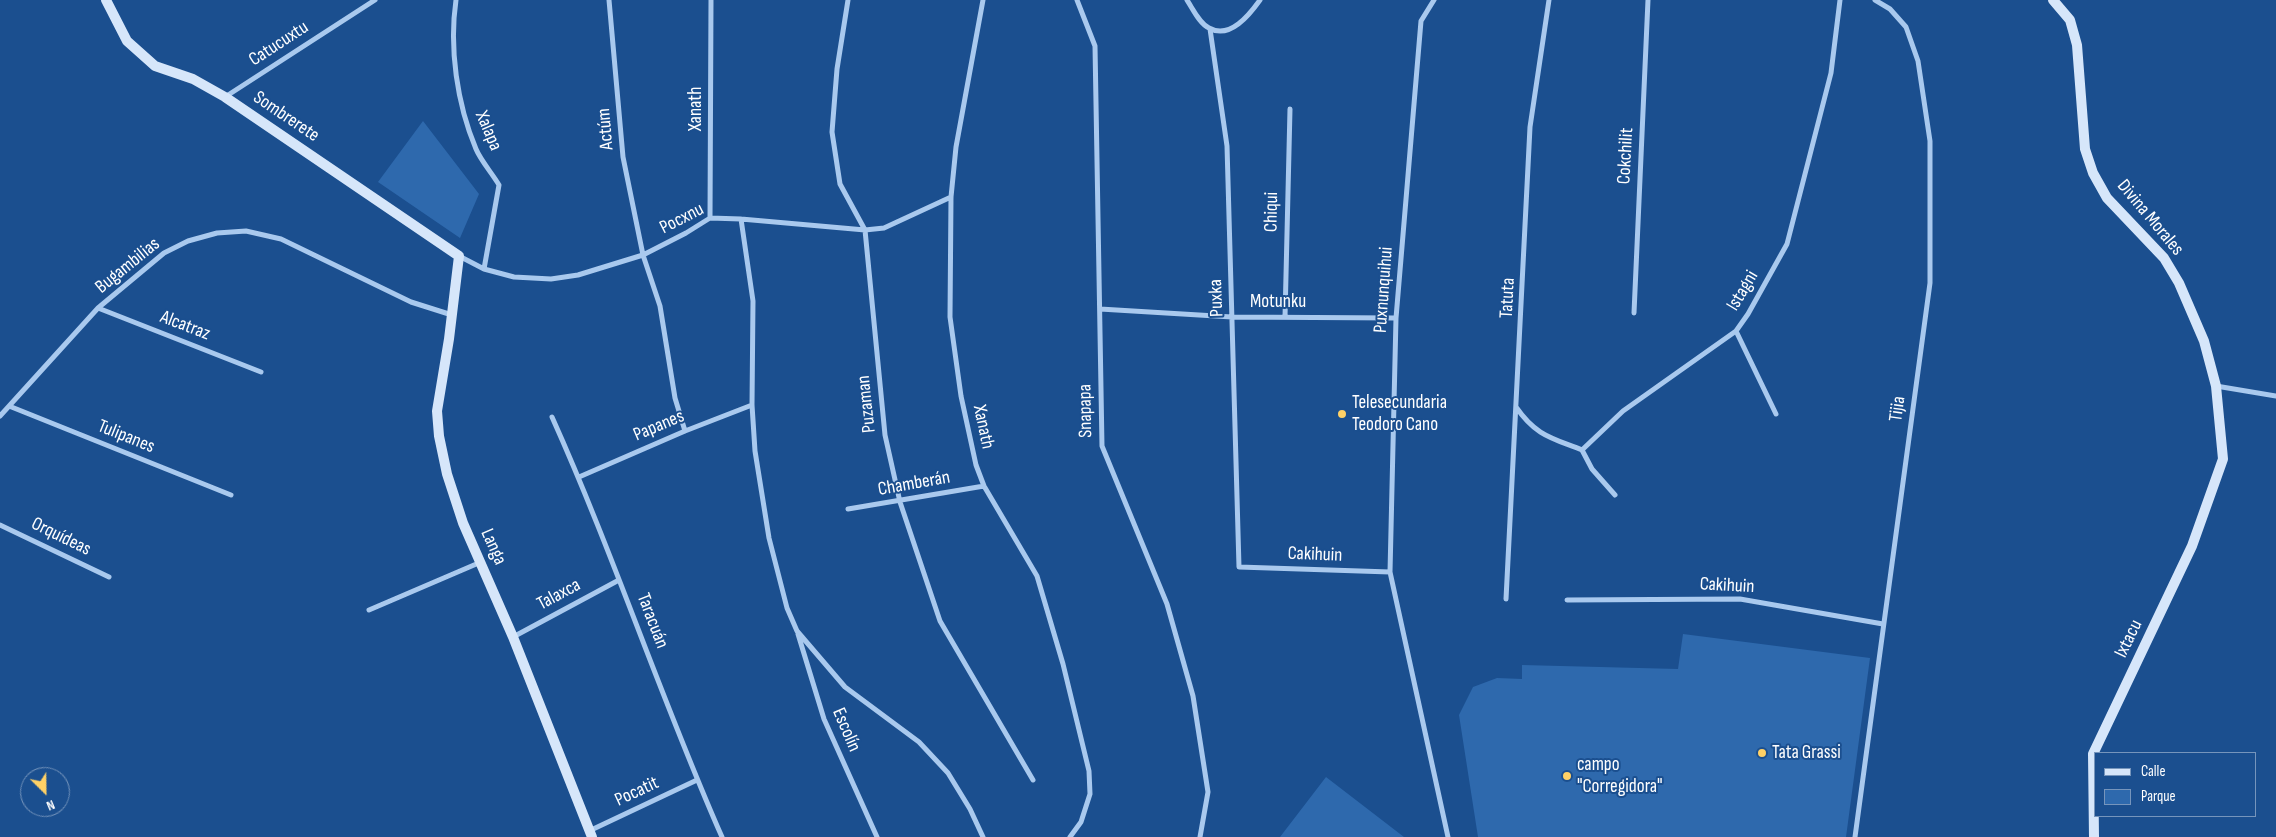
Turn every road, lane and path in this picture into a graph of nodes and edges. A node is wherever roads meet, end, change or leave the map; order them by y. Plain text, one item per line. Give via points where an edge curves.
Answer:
1 (106, 0) edge
2 (375, 0) edge
3 (456, 0) edge
4 (609, 0) edge
5 (711, 0) edge
6 (848, 0) edge
7 (983, 0) edge
8 (1077, 0) edge
9 (1187, 0) edge
10 (1260, 0) edge
11 (1434, 0) edge
12 (1549, 0) edge
13 (1648, 0) edge
14 (1840, 0) edge
15 (1875, 0) edge
16 (2053, 0) edge
17 (1210, 29) junction
18 (225, 97) junction
19 (1290, 108) dead end
20 (951, 197) junction
21 (710, 218) junction
22 (742, 218) junction
23 (865, 230) junction
24 (643, 255) junction
25 (459, 256) junction
26 (484, 269) junction
27 (98, 308) junction
28 (1100, 309) junction
29 (1634, 313) dead end
30 (452, 315) junction
31 (1232, 317) junction
32 (1285, 317) junction
33 (1396, 318) junction
34 (1736, 331) junction
35 (261, 372) dead end
36 (2216, 386) junction
37 (2276, 396) edge
38 (752, 405) junction
39 (9, 406) junction
40 (1516, 407) junction
41 (1776, 414) dead end
42 (0, 416) edge
43 (552, 417) dead end
44 (685, 431) junction
45 (1582, 450) junction
46 (2222, 459) joint
47 (579, 477) junction
48 (984, 486) junction
49 (231, 495) dead end
50 (1615, 495) dead end
51 (900, 502) junction
52 (848, 509) dead end
53 (0, 525) edge
54 (482, 562) junction
55 (1239, 567) joint
56 (1390, 572) junction
57 (109, 577) dead end
58 (620, 580) junction
59 (1506, 599) dead end
60 (1568, 600) dead end
61 (369, 610) dead end
62 (1883, 624) junction
63 (797, 631) junction
64 (513, 637) junction
65 (697, 780) junction
66 (1033, 780) dead end
67 (590, 834) edge
68 (722, 837) edge
69 (877, 837) edge
70 (983, 837) edge
71 (1070, 837) edge
72 (1200, 837) edge
73 (1448, 837) edge
74 (1854, 837) edge
75 (2094, 837) edge

1 - 18 street, Sombrerete via 127,41 155,66 193,79
2 - 18 street, Catucuxtu
3 - 26 street, Xalapa via 452,30 462,108 476,150 499,185
4 - 24 street, Actúm via 623,157
5 - 21 street, Xanath
6 - 23 street, Puzaman via 837,69 832,132 840,184
7 - 20 street, Xanath via 956,147
8 - 28 street, Snapapa via 1095,46
9 - 17 street via 1201,22
10 - 17 street via 1246,20 1227,30
11 - 33 street, Puxnunquihui via 1421,21
12 - 40 street, Tatuta via 1530,127
13 - 29 street, Cokchilit
14 - 34 street, Istagni via 1830,73 1787,244
15 - 62 street, Tijia via 1890,9 1906,27 1918,62 1930,141 1930,284
16 - 36 street, Divina Morales via 2070,20 2077,45 2085,149 2093,173 2107,198 2164,258 2179,283 2204,341
17 - 31 street, Puxka via 1227,146
18 - 25 street, Sombrerete
19 - 32 street, Chiqui
20 - 23 street, Pocxnu via 884,228
20 - 48 street, Xanath via 950,317 961,396 976,465
21 - 22 street, Pocxnu
21 - 24 street, Pocxnu
22 - 23 street, Pocxnu
22 - 38 street via 753,301
23 - 51 street, Puzaman via 885,435
24 - 26 street, Pocxnu via 578,275 551,279 514,277
24 - 44 street via 660,306 675,398
25 - 26 street, Pocxnu
25 - 30 street, Langa
27 - 30 street, Bugambilias via 164,253 188,241 246,231 281,239 411,302
27 - 35 street, Alcatraz
27 - 39 street, Bugambilias
28 - 31 street, Motunku
28 - 72 street, Snapapa via 1102,446 1167,604 1193,696 1208,792
30 - 54 street, Langa via 437,411 440,436 447,474 463,523
31 - 32 street, Motunku
31 - 55 street, Puxka
32 - 33 street, Motunku
33 - 56 street, Puxnunquihui
34 - 41 street
34 - 45 street, Istagni via 1623,411
36 - 37 street
36 - 46 street, Divina Morales
38 - 44 street, Papanes
38 - 63 street via 755,451 769,538
39 - 42 street, Bugambilias
39 - 49 street, Tulipanes
40 - 45 street via 1540,434
40 - 59 street, Tatuta
43 - 47 street, Taracuán
44 - 47 street, Papanes
45 - 50 street via 1592,469
46 - 75 street, Ixtacu via 2192,546 2093,754
47 - 58 street, Taracuán
48 - 51 street, Chamberán
48 - 71 street, Xanath via 1037,576 1063,664 1088,771 1090,794 1081,822
51 - 52 street, Chamberán
51 - 66 street, Puzaman via 940,621
53 - 57 street, Orquídeas
54 - 61 street
54 - 64 street, Langa
55 - 56 street, Cakihuin
56 - 73 street, Puxnunquihui
58 - 64 street, Talaxca
58 - 65 street, Taracuán
60 - 62 street, Cakihuin via 1740,599
62 - 74 street, Tijia
63 - 69 street, Escolín via 824,718
63 - 70 street via 845,687 918,742 948,773
64 - 67 street, Langa
65 - 67 street, Pocatit
65 - 68 street, Taracuán

